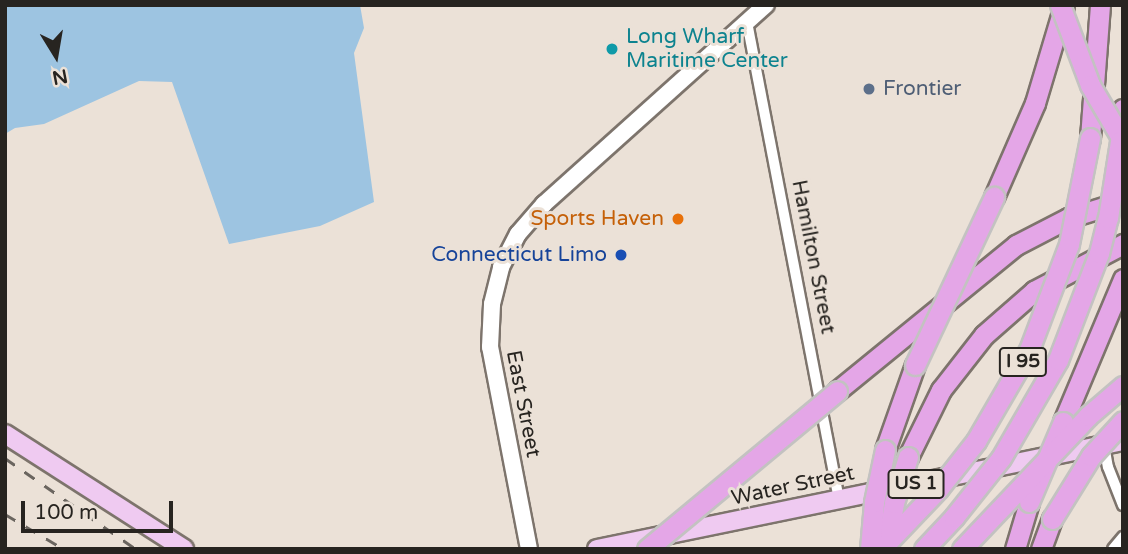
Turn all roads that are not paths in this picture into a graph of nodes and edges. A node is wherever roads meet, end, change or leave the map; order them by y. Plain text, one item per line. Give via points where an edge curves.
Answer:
1 (766, 5) edge
2 (1062, 5) edge
3 (1100, 5) edge
4 (747, 22) junction
5 (1123, 109) edge
6 (1121, 141) edge
7 (1123, 201) edge
8 (1123, 244) edge
9 (1123, 279) edge
10 (1123, 386) edge
11 (1123, 421) edge
12 (5, 435) edge
13 (1123, 441) edge
14 (1104, 445) junction
15 (839, 498) junction
16 (1123, 505) edge
17 (1123, 537) edge
18 (184, 549) edge
19 (529, 549) edge
20 (597, 549) edge
21 (647, 549) edge
22 (870, 549) edge
23 (881, 549) edge
24 (886, 549) edge
25 (924, 549) edge
26 (962, 549) edge
27 (1015, 549) edge
28 (1041, 549) edge
29 (1113, 549) edge

1 - 4 main road, East Street
2 - 6 highway, bridge via 1090,85
2 - 22 highway, bridge via 1035,103 915,365 885,450
3 - 23 highway, I 95, bridge via 1090,138 1069,244 1029,350 976,441
4 - 15 street, Hamilton Street
4 - 19 main road, East Street via 544,204 518,234 501,267 492,304 490,346
5 - 6 highway, I 95
6 - 25 highway, I 95, bridge via 1099,253 1058,360 1001,458
7 - 21 highway, bridge via 1068,218 1016,245
8 - 24 highway, bridge via 1034,291 984,335 941,390 908,457
9 - 27 highway, bridge via 1029,502
10 - 26 highway, bridge via 1088,416
11 - 28 highway, bridge via 1091,456 1052,519
12 - 18 main road
13 - 14 main road, Water Street / US 1
14 - 15 main road, Water Street / US 1
14 - 16 street
15 - 20 main road, Water Street / US 1
17 - 29 street

